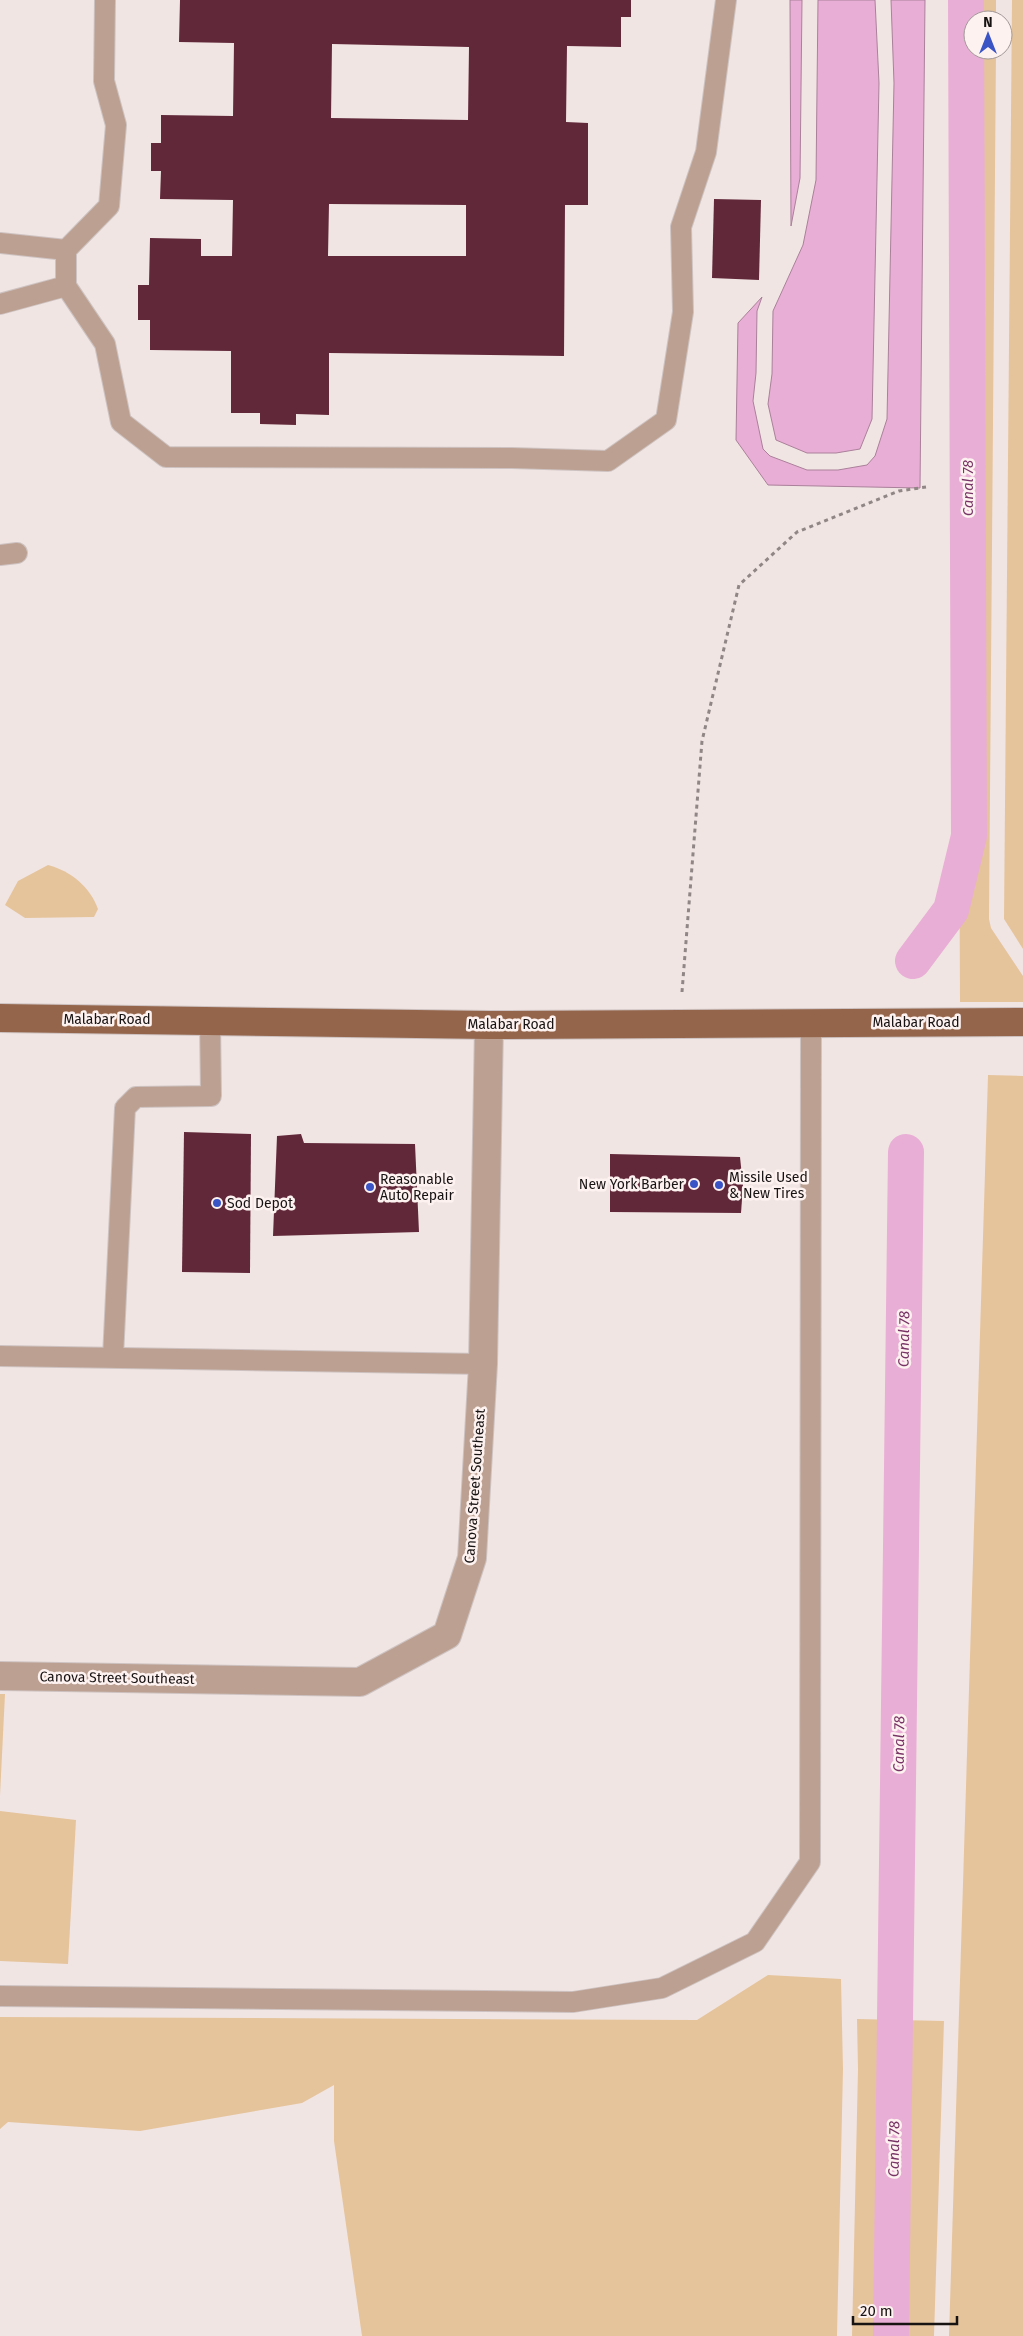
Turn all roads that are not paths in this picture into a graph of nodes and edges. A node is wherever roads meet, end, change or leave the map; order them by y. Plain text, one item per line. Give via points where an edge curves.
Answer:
1 (105, 0) edge
2 (726, 0) edge
3 (0, 243) edge
4 (66, 250) junction
5 (66, 286) junction
6 (0, 304) edge
7 (0, 1018) edge
8 (210, 1020) junction
9 (811, 1022) junction
10 (1023, 1022) edge
11 (489, 1025) junction
12 (0, 1356) edge
13 (113, 1358) junction
14 (483, 1364) junction
15 (0, 1676) edge
16 (0, 1996) edge

1 - 4 lane via 104,81 116,125 109,206
2 - 5 lane via 706,152 680,227 683,312 666,420 608,461 166,457 121,422 105,344
3 - 4 lane
4 - 5 lane
5 - 6 lane
7 - 8 main road, Malabar Road
8 - 11 main road, Malabar Road
8 - 13 lane via 211,1096 136,1097 125,1108
9 - 10 main road, Malabar Road
9 - 11 main road, Malabar Road
9 - 16 lane via 810,1862 755,1942 662,1988 572,2002
11 - 14 street, Canova Street Southeast
12 - 13 lane
13 - 14 lane
14 - 15 street, Canova Street Southeast via 472,1558 447,1636 360,1682

